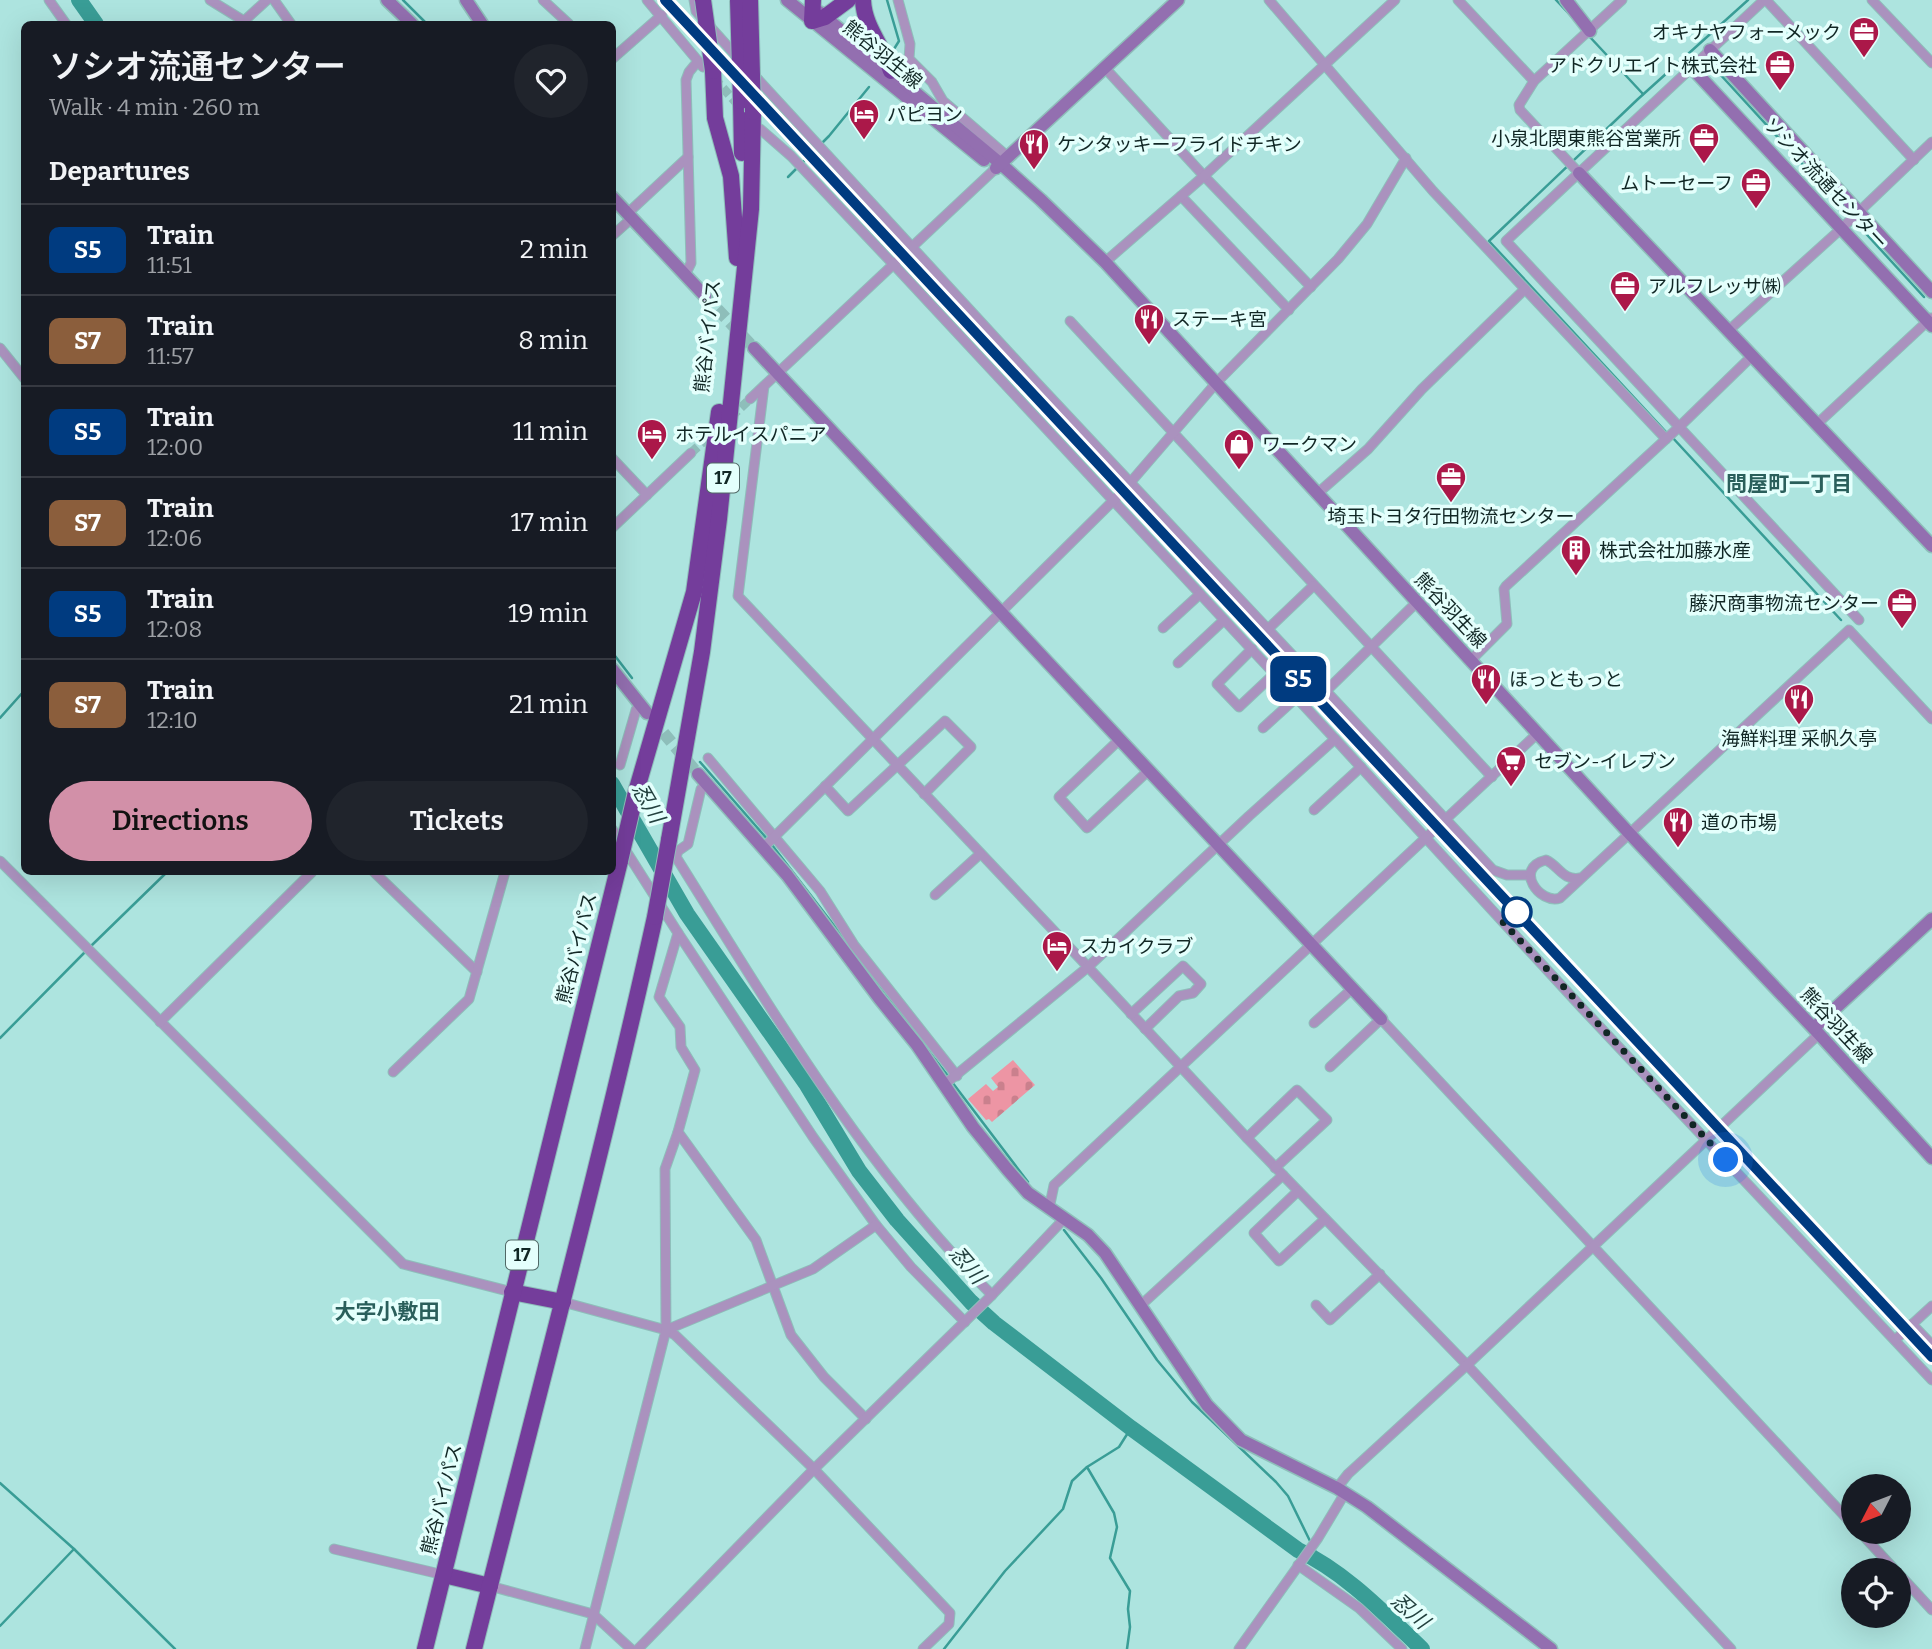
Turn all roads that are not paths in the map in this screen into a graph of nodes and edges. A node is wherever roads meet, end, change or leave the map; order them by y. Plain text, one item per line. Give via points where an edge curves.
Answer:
1 (49, 0) edge
2 (210, 0) edge
3 (267, 0) edge
4 (274, 0) edge
5 (387, 0) edge
6 (466, 0) edge
7 (543, 0) edge
8 (647, 0) edge
9 (694, 0) edge
10 (703, 0) edge
11 (738, 0) edge
12 (750, 0) edge
13 (788, 0) edge
14 (848, 0) edge
15 (863, 0) edge
16 (898, 0) edge
17 (1178, 0) edge
18 (1269, 0) edge
19 (1395, 0) edge
20 (1458, 0) edge
21 (1566, 0) edge
22 (1622, 0) edge
23 (1765, 0) edge
24 (1872, 0) edge
25 (814, 9) edge
26 (662, 15) junction
27 (64, 21) edge
28 (289, 21) edge
29 (408, 21) edge
30 (480, 21) edge
31 (566, 21) edge
32 (1590, 31) junction
33 (1710, 50) junction
34 (616, 55) edge
35 (1932, 63) edge
36 (1324, 64) junction
37 (705, 66) junction
38 (1691, 67) junction
39 (1105, 68) junction
40 (891, 71) junction
41 (1534, 81) junction
42 (747, 106) junction
43 (760, 129) dead end
44 (1932, 142) edge
45 (688, 157) junction
46 (1406, 158) junction
47 (1914, 160) junction
48 (1001, 163) junction
49 (1579, 173) junction
50 (1204, 176) junction
51 (1181, 196) junction
52 (616, 201) edge
53 (1859, 212) junction
54 (630, 216) junction
55 (1843, 227) junction
56 (616, 232) edge
57 (912, 247) junction
58 (737, 258) junction
59 (1105, 262) junction
60 (894, 265) junction
61 (685, 275) junction
62 (1311, 287) junction
63 (1525, 289) junction
64 (1932, 292) edge
65 (705, 296) tunnel mouth
66 (1289, 310) junction
67 (1070, 321) dead end
68 (1931, 321) edge
69 (1728, 331) junction
70 (0, 348) edge
71 (754, 348) tunnel mouth
72 (1752, 356) junction
73 (777, 373) junction
74 (21, 374) edge
75 (1217, 382) junction
76 (764, 386) junction
77 (750, 399) tunnel mouth
78 (1817, 424) junction
79 (1678, 428) junction
80 (1173, 433) junction
81 (1665, 439) junction
82 (691, 453) tunnel mouth
83 (616, 462) edge
84 (1131, 481) junction
85 (1318, 493) junction
86 (648, 495) junction
87 (1113, 501) junction
88 (616, 524) edge
89 (1932, 546) edge
90 (1313, 586) junction
91 (1200, 594) junction
92 (1417, 602) junction
93 (1001, 611) junction
94 (1224, 620) junction
95 (1859, 620) dead end
96 (1163, 628) dead end
97 (1268, 629) junction
98 (1372, 646) junction
99 (1252, 649) junction
100 (1471, 660) junction
101 (1178, 663) dead end
102 (616, 674) edge
103 (1274, 674) junction
104 (1326, 691) junction
105 (1297, 697) junction
106 (644, 709) joint
107 (1932, 719) edge
108 (1263, 728) dead end
109 (1538, 733) junction
110 (1335, 738) junction
111 (871, 739) junction
112 (1119, 740) junction
113 (708, 758) dead end
114 (620, 765) dead end
115 (897, 766) junction
116 (1361, 767) junction
117 (1148, 771) junction
118 (698, 774) tunnel mouth
119 (1492, 777) junction
120 (707, 785) junction
121 (825, 786) junction
122 (924, 794) junction
123 (1314, 810) dead end
124 (1445, 818) junction
125 (1629, 833) junction
126 (616, 835) edge
127 (1426, 836) junction
128 (769, 842) junction
129 (1217, 846) junction
130 (981, 854) junction
131 (0, 860) edge
132 (309, 875) edge
133 (377, 875) edge
134 (504, 875) edge
135 (1529, 875) junction
136 (1580, 878) junction
137 (935, 895) dead end
138 (1932, 919) edge
139 (678, 933) junction
140 (1312, 944) junction
141 (1088, 967) junction
142 (477, 972) junction
143 (1353, 988) junction
144 (1131, 1014) junction
145 (1381, 1019) junction
146 (160, 1022) junction
147 (1314, 1023) dead end
148 (1145, 1029) junction
149 (1817, 1031) junction
150 (1180, 1066) junction
151 (1330, 1067) dead end
152 (393, 1072) dead end
153 (951, 1080) junction
154 (678, 1132) junction
155 (1247, 1138) junction
156 (1707, 1140) junction
157 (1932, 1158) edge
158 (1275, 1168) junction
159 (1283, 1175) junction
160 (1298, 1191) junction
161 (1049, 1209) junction
162 (1325, 1219) junction
163 (1063, 1220) junction
164 (876, 1226) junction
165 (1593, 1247) junction
166 (1380, 1274) junction
167 (774, 1286) junction
168 (512, 1292) junction
169 (992, 1295) junction
170 (563, 1303) junction
171 (1140, 1306) junction
172 (1316, 1306) dead end
173 (1932, 1306) edge
174 (965, 1322) junction
175 (1912, 1324) junction
176 (666, 1330) junction
177 (1895, 1340) junction
178 (1932, 1345) edge
179 (1467, 1365) junction
180 (1932, 1380) edge
181 (866, 1419) junction
182 (814, 1469) junction
183 (1341, 1490) junction
184 (1841, 1512) edge
185 (1871, 1544) edge
186 (334, 1549) dead end
187 (1884, 1558) edge
188 (1299, 1563) junction
189 (444, 1575) junction
190 (490, 1586) junction
191 (1911, 1587) edge
192 (1932, 1610) edge
193 (593, 1614) junction
194 (425, 1649) edge
195 (474, 1649) edge
196 (585, 1649) edge
197 (631, 1649) edge
198 (638, 1649) edge
199 (923, 1649) edge
200 (1239, 1649) edge
201 (1402, 1649) edge
202 (1551, 1649) edge
203 (1731, 1649) edge

1 - 27 street
2 - 3 street via 244,21
4 - 28 street
5 - 29 street
6 - 30 street
7 - 31 street
8 - 26 street
9 - 57 street via 696,11
10 - 37 highway, bridge
11 - 42 highway, 熊谷バイパス / 17, bridge
12 - 42 highway, 熊谷バイパス / 17, bridge
13 - 25 street, 熊谷羽生線
14 - 25 highway
15 - 40 highway via 867,25
16 - 48 street via 910,44 909,59
17 - 39 street
18 - 36 street
19 - 36 street
20 - 41 street
21 - 32 street
22 - 32 street
23 - 33 street
23 - 47 street
24 - 35 street
25 - 40 street, 熊谷羽生線
25 - 48 street, 熊谷羽生線
26 - 34 street
26 - 37 street
32 - 41 street
33 - 38 street
33 - 53 street
36 - 46 street
36 - 50 street
37 - 45 street via 690,72 686,80
37 - 58 highway via 731,177
38 - 49 street
38 - 55 street, ソシオ流通センター
39 - 48 street
39 - 50 street
40 - 48 street, 熊谷羽生線
41 - 49 street via 1518,104 1520,110
42 - 58 highway, 熊谷バイパス / 17
42 - 170 highway, 熊谷バイパス / 17, bridge via 751,209 702,652 655,917
43 - 60 street
44 - 47 street
45 - 54 street
45 - 61 street via 691,263
46 - 62 street via 1367,224
46 - 63 street
47 - 53 street
48 - 57 street
48 - 59 street, 熊谷羽生線
49 - 69 street
49 - 79 street via 1506,241
50 - 51 street
50 - 62 street
51 - 59 street
51 - 66 street
52 - 54 street
53 - 55 street
53 - 64 street
54 - 56 street
54 - 61 street
55 - 68 street, ソシオ流通センター
55 - 69 street
57 - 60 street
57 - 84 street
58 - 168 highway, 熊谷バイパス / 17, bridge via 694,592 636,792
59 - 75 street, 熊谷羽生線
60 - 73 street
60 - 87 street
61 - 65 street
62 - 66 street
63 - 81 street
63 - 85 street via 1368,449
66 - 75 street
67 - 80 street
68 - 78 street
69 - 72 street
70 - 74 street
71 - 73 street
72 - 78 street
72 - 79 street
73 - 76 street
73 - 93 street
75 - 80 street
75 - 85 street, 熊谷羽生線
76 - 77 street
76 - 111 street via 738,596
78 - 89 street
79 - 81 street
79 - 95 street
80 - 84 street
80 - 90 street
81 - 100 street via 1506,586 1507,624
82 - 86 street
83 - 86 street
84 - 87 street
84 - 97 street
85 - 92 street, 熊谷羽生線
86 - 88 street
87 - 91 street
87 - 93 street
90 - 97 street
90 - 98 street
91 - 94 street
91 - 96 street
92 - 98 street
92 - 100 street, 熊谷羽生線
93 - 111 street
93 - 112 street
94 - 99 street
94 - 101 street
97 - 104 street
98 - 104 street
98 - 119 street
99 - 103 street
99 - 103 street via 1217,684 1239,707
100 - 109 street, 熊谷羽生線
102 - 106 street
103 - 105 street
104 - 124 street
105 - 108 street
105 - 110 street
106 - 114 street via 636,710
107 - 125 street via 1849,630
109 - 119 street
109 - 125 street, 熊谷羽生線
110 - 116 street
110 - 129 street
111 - 115 street
111 - 121 street
112 - 117 street
112 - 117 street via 1059,797 1087,828
113 - 128 street
115 - 121 street via 848,811
115 - 122 street
115 - 122 street via 945,721 971,747
116 - 123 street
116 - 127 street
117 - 129 street
118 - 120 street
119 - 124 street
120 - 128 street
120 - 169 street via 701,789 688,844 676,857 766,1002 892,1182 934,1235
121 - 128 street
122 - 130 street
124 - 127 street
124 - 135 street via 1493,870
125 - 136 street
125 - 149 street, 熊谷羽生線
126 - 139 street
127 - 140 street
127 - 156 street
128 - 153 street via 787,875
129 - 140 street
129 - 141 street
130 - 137 street
130 - 141 street
131 - 146 street
132 - 146 street
133 - 142 street
134 - 142 street
135 - 136 street via 1532,867 1546,860 1565,877
135 - 136 street via 1545,898 1553,901
138 - 149 street
139 - 154 street via 659,997 680,1027 681,1047 695,1070
139 - 164 street
140 - 143 street
140 - 150 street
141 - 144 street
141 - 153 street
142 - 152 street via 469,999
143 - 145 street
143 - 147 street
144 - 148 street
144 - 148 street via 1183,965 1201,984 1193,993 1180,996
145 - 151 street
145 - 165 street
146 - 168 street via 404,1264
148 - 150 street
149 - 156 street
149 - 157 street, 熊谷羽生線
150 - 155 street
150 - 161 street via 1054,1185
153 - 161 street via 973,1127 1028,1193
154 - 167 street via 756,1240
154 - 176 street via 665,1169
155 - 158 street
155 - 158 street via 1297,1090 1327,1120
156 - 165 street
156 - 177 street
158 - 159 street
159 - 160 street
159 - 171 street
160 - 162 street
160 - 162 street via 1254,1233 1279,1261
161 - 163 street
162 - 166 street
163 - 169 street
163 - 171 street via 1088,1235 1105,1253
164 - 167 street via 813,1269
164 - 174 street
165 - 179 street
165 - 184 street
166 - 172 street via 1330,1320
166 - 179 street
167 - 176 street
167 - 181 street via 790,1335
168 - 170 highway
168 - 189 highway, 熊谷バイパス / 17
169 - 174 street
170 - 176 street
170 - 190 highway, 熊谷バイパス / 17
171 - 183 street via 1207,1405 1241,1440
173 - 175 street
174 - 181 street
175 - 177 street
175 - 178 street
176 - 182 street
176 - 193 street
177 - 180 street
179 - 183 street via 1348,1474
179 - 203 street
181 - 182 street
182 - 198 street
182 - 199 street via 950,1613 949,1624
183 - 188 street via 1318,1538
183 - 202 street
185 - 187 street
186 - 189 street
188 - 200 street
188 - 201 street via 1359,1608
189 - 190 highway
189 - 194 highway, 熊谷バイパス / 17
190 - 193 street
190 - 195 highway, 熊谷バイパス / 17
191 - 192 street
193 - 196 street
193 - 197 street

